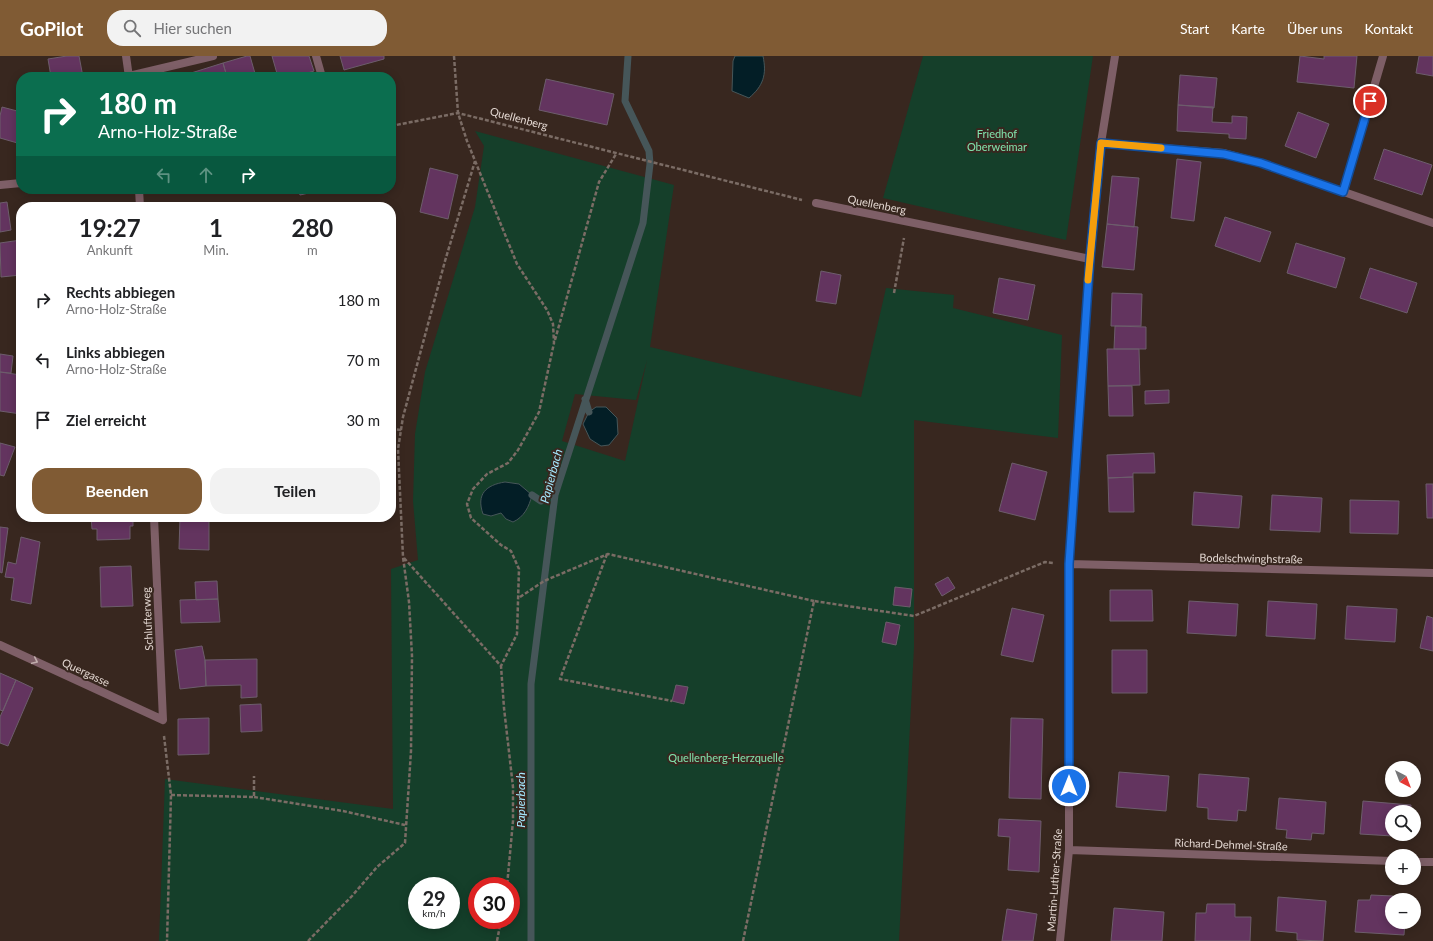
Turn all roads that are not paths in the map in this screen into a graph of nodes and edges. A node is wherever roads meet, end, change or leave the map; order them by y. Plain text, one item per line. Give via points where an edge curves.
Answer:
1 (126, 56) edge
2 (213, 56) edge
3 (316, 56) edge
4 (1115, 56) edge
5 (1383, 56) edge
6 (128, 72) edge
7 (146, 72) edge
8 (321, 72) edge
9 (1101, 143) junction
10 (16, 183) edge
11 (0, 184) edge
12 (1343, 192) junction
13 (816, 203) road end
14 (1433, 223) edge
15 (1090, 258) junction
16 (154, 522) edge
17 (1069, 564) junction
18 (1433, 573) edge
19 (0, 644) edge
20 (163, 720) joint
21 (1069, 850) junction
22 (1385, 861) edge
23 (1421, 862) edge
24 (1433, 862) edge
25 (1060, 941) edge

1 - 6 street
2 - 7 street
3 - 8 street
4 - 9 street, Martin-Luther-Straße
5 - 12 street
9 - 12 street via 1224,154 1261,163
9 - 15 street, Martin-Luther-Straße
10 - 11 street
12 - 14 street
13 - 15 street, Quellenberg
15 - 17 street, Martin-Luther-Straße
16 - 20 street, Schlufterweg
17 - 18 street, Bodelschwinghstraße
17 - 21 street, Martin-Luther-Straße
19 -> 20 street, Quergasse
21 - 22 street, Richard-Dehmel-Straße
21 - 25 street, Martin-Luther-Straße
23 - 24 street

